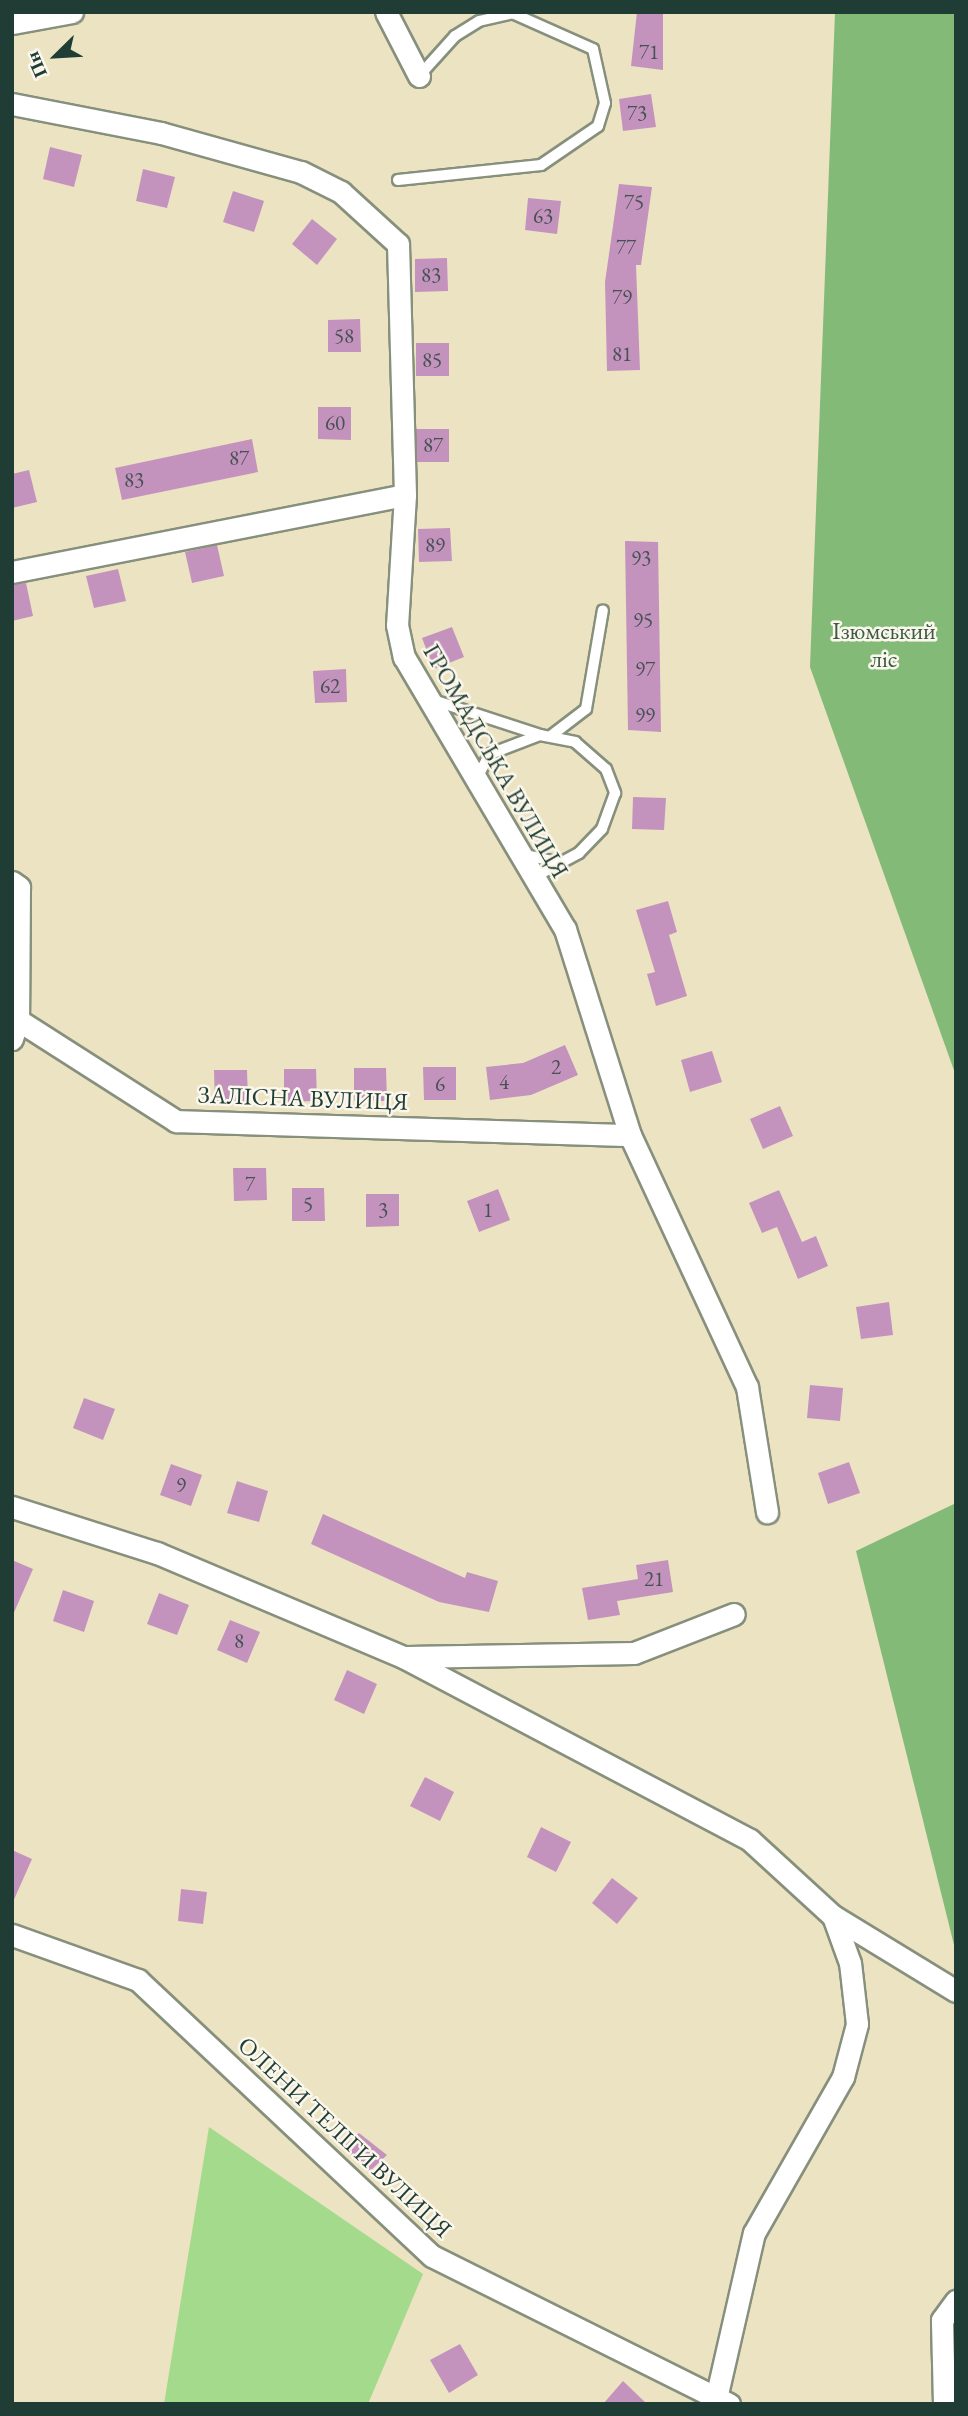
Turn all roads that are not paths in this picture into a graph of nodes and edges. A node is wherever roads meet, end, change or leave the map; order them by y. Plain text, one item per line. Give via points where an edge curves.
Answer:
1 (72, 12) edge
2 (386, 12) edge
3 (511, 13) edge
4 (12, 23) edge
5 (419, 76) joint
6 (12, 104) edge
7 (398, 180) dead end
8 (405, 495) junction
9 (12, 572) edge
10 (603, 610) dead end
11 (424, 697) junction
12 (546, 735) junction
13 (475, 785) junction
14 (514, 850) junction
15 (560, 863) junction
16 (531, 879) junction
17 (12, 882) edge
18 (542, 897) junction
19 (15, 1029) edge
20 (630, 1135) junction
21 (12, 1507) edge
22 (767, 1512) dead end
23 (734, 1614) dead end
24 (403, 1657) junction
25 (833, 1916) junction
26 (12, 1935) edge
27 (956, 1991) edge
28 (956, 2301) edge
29 (723, 2399) edge
30 (944, 2404) edge

1 - 4 street
2 - 5 street
3 - 5 lane via 479,22 455,36
3 - 7 lane via 593,49 606,103 598,127 541,165
6 - 8 street, ГРОМАДСЬКА ВУЛИЦЯ via 160,133 301,172 372,217 398,244
8 - 9 street
8 - 11 street, ГРОМАДСЬКА ВУЛИЦЯ via 397,625 404,657
10 - 12 lane via 586,709
11 - 12 lane
11 - 13 street, ГРОМАДСЬКА ВУЛИЦЯ
12 - 13 lane via 490,754
12 - 15 lane via 575,742 606,769 615,793 593,842
13 - 14 street, ГРОМАДСЬКА ВУЛИЦЯ
14 - 15 lane
14 - 16 street, ГРОМАДСЬКА ВУЛИЦЯ
15 - 16 lane
15 - 18 lane via 544,880
16 - 18 street, ГРОМАДСЬКА ВУЛИЦЯ
17 - 19 street, ЗАЛІСНА ВУЛИЦЯ via 19,887
18 - 20 street, ГРОМАДСЬКА ВУЛИЦЯ via 565,929
19 - 20 street, ЗАЛІСНА ВУЛИЦЯ via 176,1121
20 - 22 street, ГРОМАДСЬКА ВУЛИЦЯ via 747,1387
21 - 24 street via 157,1553
23 - 24 street via 634,1653
24 - 25 street via 750,1840
25 - 27 street
25 - 29 street via 850,1963 857,2024 843,2077 754,2233
26 - 29 street, ОЛЕНИ ТЕЛІГИ ВУЛИЦЯ via 138,1980 432,2256
28 - 30 street via 942,2320

